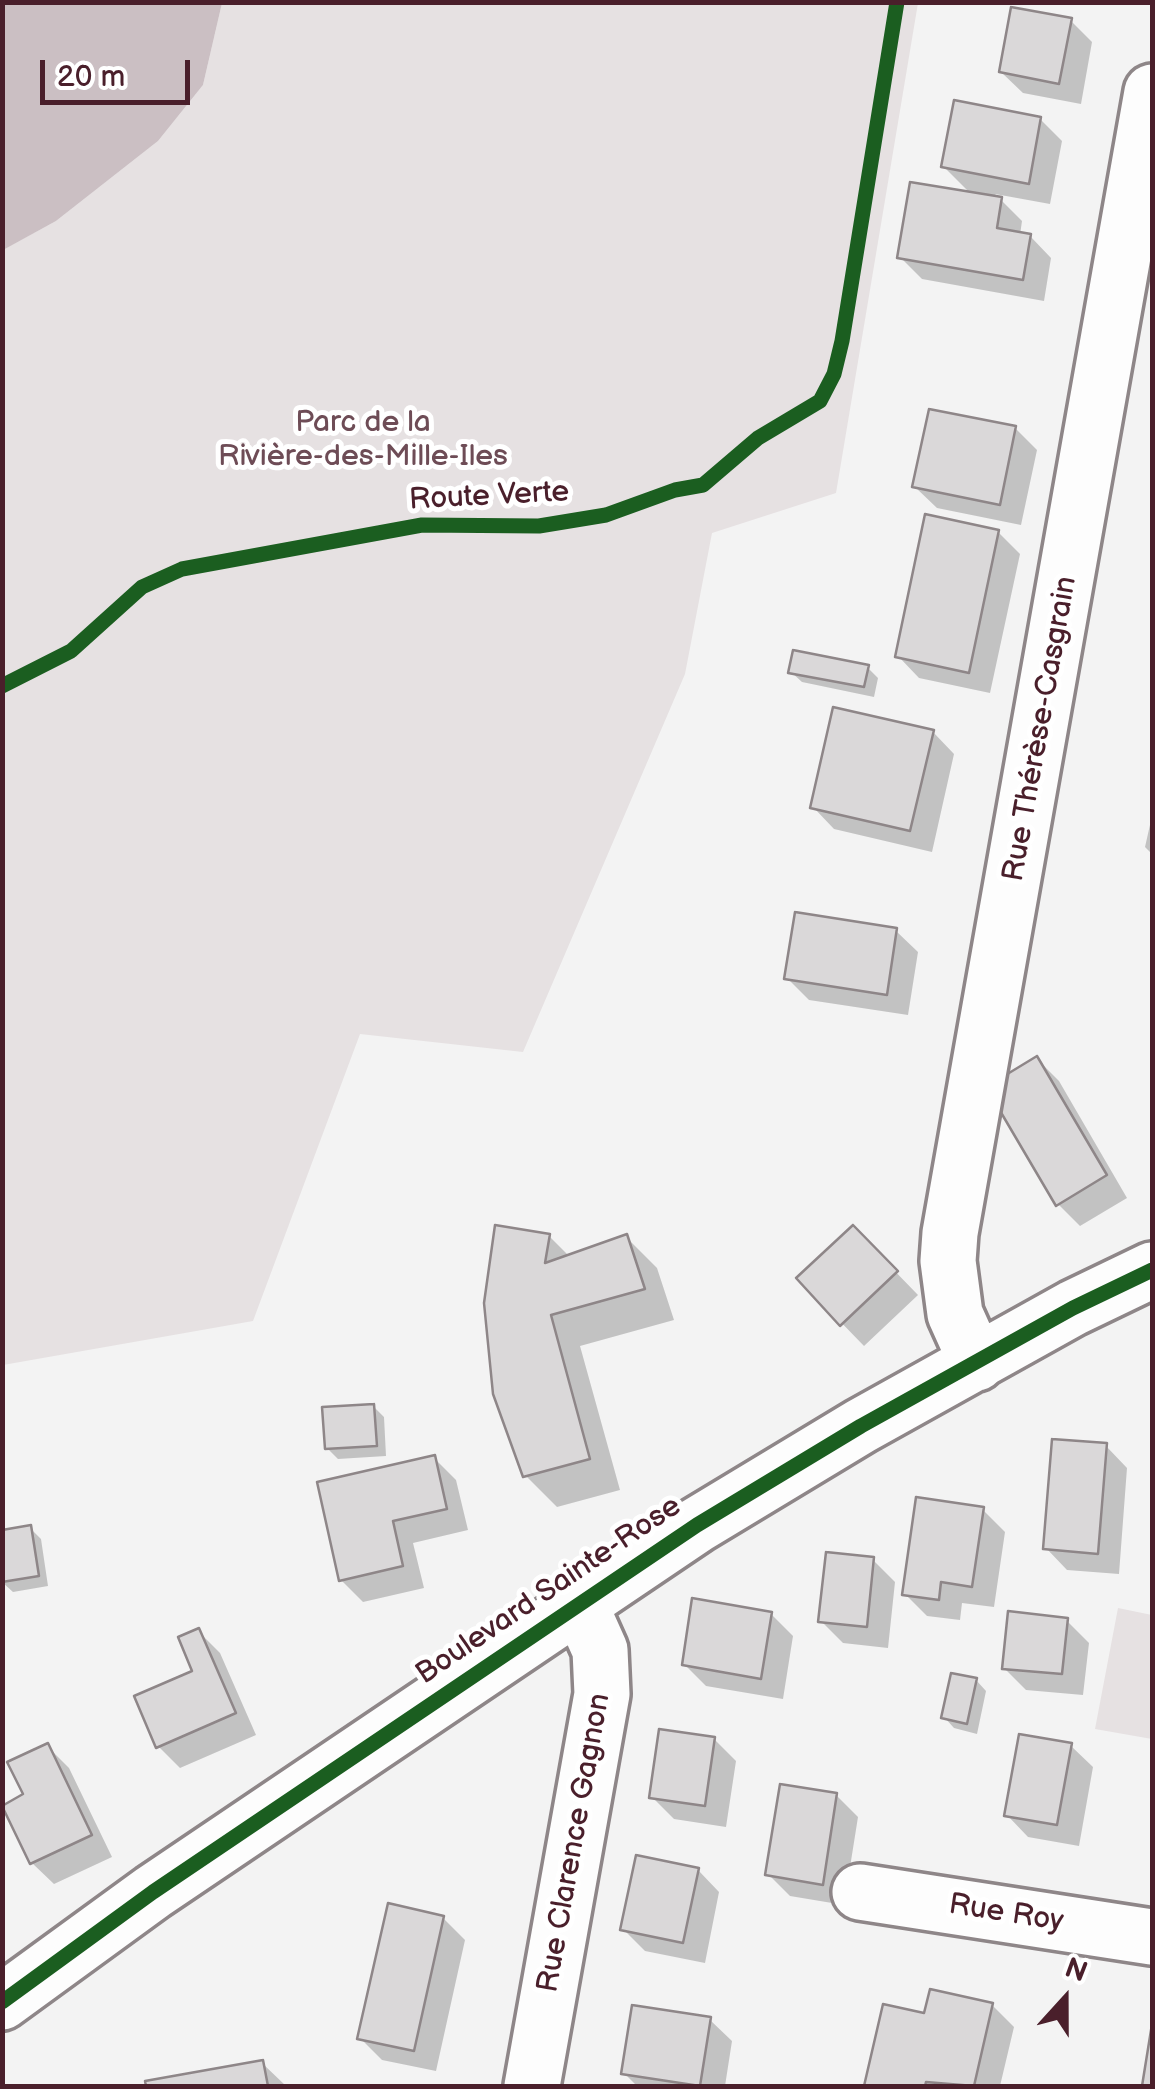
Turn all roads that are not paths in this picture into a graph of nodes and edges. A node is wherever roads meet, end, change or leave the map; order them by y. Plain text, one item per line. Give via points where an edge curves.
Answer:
1 (1152, 92) edge
2 (1152, 1270) edge
3 (977, 1363) junction
4 (579, 1603) junction
5 (860, 1892) dead end
6 (1152, 1937) edge
7 (2, 2002) edge
8 (532, 2086) edge

1 - 3 street, Rue Thérèse-Casgrain via 950,1233 955,1314
2 - 3 street, Boulevard Sainte-Rose
3 - 4 street, Boulevard Sainte-Rose via 815,1453
4 - 7 street, Boulevard Sainte-Rose
4 - 8 street, Rue Clarence Gagnon via 600,1650 602,1694
5 - 6 street, Rue Roy

